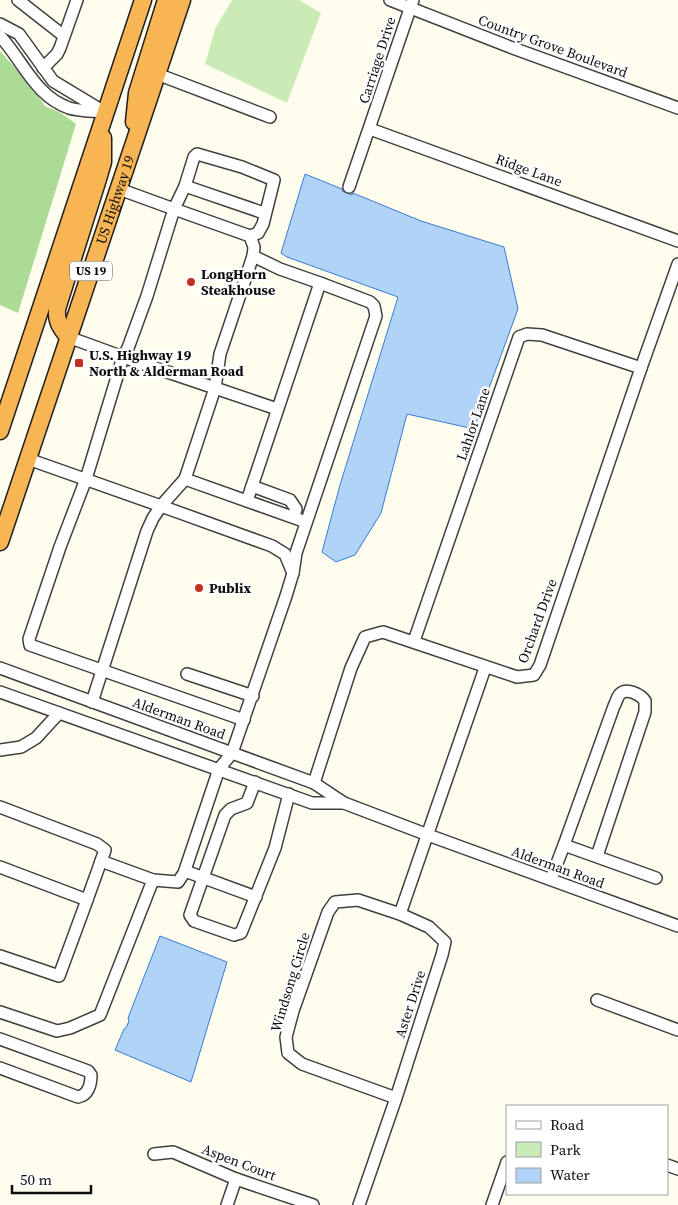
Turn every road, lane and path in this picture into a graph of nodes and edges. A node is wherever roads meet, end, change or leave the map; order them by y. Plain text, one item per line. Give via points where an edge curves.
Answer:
1 (18, 0) edge
2 (77, 0) edge
3 (143, 0) edge
4 (166, 0) edge
5 (182, 0) edge
6 (390, 0) edge
7 (411, 4) edge
8 (0, 24) edge
9 (0, 36) edge
10 (64, 36) junction
11 (43, 68) junction
12 (157, 74) junction
13 (678, 108) edge
14 (270, 117) dead end
15 (105, 118) junction
16 (370, 129) junction
17 (132, 150) junction
18 (185, 186) junction
19 (349, 187) dead end
20 (118, 189) junction
21 (174, 209) junction
22 (264, 213) junction
23 (250, 236) junction
24 (678, 242) edge
25 (253, 256) junction
26 (678, 264) edge
27 (320, 283) junction
28 (68, 338) junction
29 (123, 357) junction
30 (641, 368) junction
31 (215, 388) junction
32 (277, 409) junction
33 (0, 431) edge
34 (28, 459) junction
35 (86, 479) junction
36 (185, 479) junction
37 (252, 486) junction
38 (247, 501) junction
39 (161, 506) junction
40 (294, 517) junction
41 (306, 522) junction
42 (0, 542) edge
43 (290, 553) junction
44 (414, 641) junction
45 (0, 668) edge
46 (485, 668) junction
47 (103, 671) junction
48 (187, 674) dead end
49 (0, 692) edge
50 (253, 696) junction
51 (92, 702) junction
52 (59, 713) junction
53 (244, 720) junction
54 (0, 750) edge
55 (232, 753) junction
56 (219, 769) junction
57 (255, 782) junction
58 (314, 783) junction
59 (289, 794) junction
60 (344, 803) junction
61 (0, 807) edge
62 (428, 835) junction
63 (564, 845) junction
64 (597, 856) junction
65 (101, 860) junction
66 (0, 867) edge
67 (185, 871) junction
68 (203, 878) junction
69 (656, 878) dead end
70 (550, 879) junction
71 (152, 880) junction
72 (256, 897) junction
73 (87, 900) junction
74 (400, 914) junction
75 (678, 926) edge
76 (0, 956) edge
77 (597, 1000) dead end
78 (0, 1012) edge
79 (678, 1030) edge
80 (0, 1039) edge
81 (0, 1068) edge
82 (396, 1098) junction
83 (154, 1154) dead end
84 (506, 1165) edge
85 (236, 1179) junction
86 (227, 1205) edge
87 (312, 1205) edge
88 (359, 1205) edge
89 (492, 1205) edge

1 - 10 street
2 - 10 street
3 - 15 highway, US 19
4 - 17 highway via 137,93
5 - 12 highway, US Highway 19 / US 19
6 - 7 street, Country Grove Boulevard
7 - 13 street, Country Grove Boulevard via 519,50
7 - 16 street, Carriage Drive
8 - 11 street via 19,34
9 - 15 street via 47,97 70,108
10 - 11 street via 56,54
11 - 15 street via 53,81
12 - 14 street
12 - 17 highway, US Highway 19 / US 19
15 - 28 highway via 103,162 58,309 59,325
15 - 33 highway, US 19
16 - 19 street, Carriage Drive
16 - 24 street, Ridge Lane
17 - 20 highway, US Highway 19 / US 19
18 - 21 street
18 - 22 street
18 - 22 street via 197,154 242,167 274,180
20 - 21 street
20 - 28 highway, US Highway 19 / US 19
21 - 23 street
21 - 29 street via 142,310
22 - 23 street via 258,233
23 - 25 street
25 - 27 street
25 - 31 street via 220,354
26 - 30 street, Orchard Drive
27 - 32 street
27 - 41 street via 370,302 376,316
28 - 29 street
28 - 34 highway, US Highway 19 / US 19
29 - 31 street
29 - 35 street
30 - 44 street, Lahlor Lane via 542,335 519,337
30 - 46 street, Orchard Drive via 540,665 534,675 516,677
31 - 32 street
31 - 36 street
32 - 37 street
34 - 35 street
34 - 42 highway, US Highway 19 / US 19
35 - 39 street
35 - 47 street via 29,640 30,645
36 - 38 street
36 - 39 street
37 - 38 street
37 - 40 street via 290,500 296,508
38 - 40 street
39 - 43 street
39 - 47 street via 147,531
40 - 41 street
41 - 43 street
43 - 50 street via 293,573
44 - 46 street, Orchard Drive
44 - 58 street, Orchard Drive via 383,632 365,637 351,668
45 - 51 street, Alderman Road
46 - 62 street
47 - 51 street
47 - 53 street
48 - 50 street
49 - 52 street, Alderman Road
50 - 53 street
51 - 55 street, Alderman Road
52 - 54 street via 36,738 21,747
52 - 56 street, Alderman Road
53 - 55 street
55 - 56 street
55 - 58 street, Alderman Road
56 - 57 street, Alderman Road
56 - 67 street
57 - 59 street, Alderman Road
57 - 68 street via 247,803 225,815
58 - 60 street, Alderman Road
59 - 60 street, Alderman Road via 312,803
59 - 72 street via 275,848
60 - 62 street, Alderman Road
61 - 65 street via 97,844 105,850
62 - 70 street, Alderman Road
62 - 74 street
63 - 64 street
63 - 64 street via 614,706 620,694 632,692 646,701 645,712
63 - 70 street
64 - 69 street
65 - 71 street
65 - 73 street
66 - 73 street
67 - 68 street
67 - 71 street via 178,882
68 - 72 street
68 - 72 street via 190,915 194,920 234,935 241,933
70 - 75 street, Alderman Road
71 - 78 street via 100,1016 57,1031
73 - 76 street via 59,976
74 - 82 street, Aster Drive via 429,927 445,942
74 - 82 street, Windsong Circle via 358,900 335,902 328,912 286,1037 288,1053 302,1064
77 - 79 street
80 - 81 street via 88,1071 91,1081 87,1092 78,1097
82 - 88 street, Aster Drive
83 - 85 street, Aspen Court via 173,1152
84 - 89 street
85 - 86 street
85 - 87 street, Aspen Court

